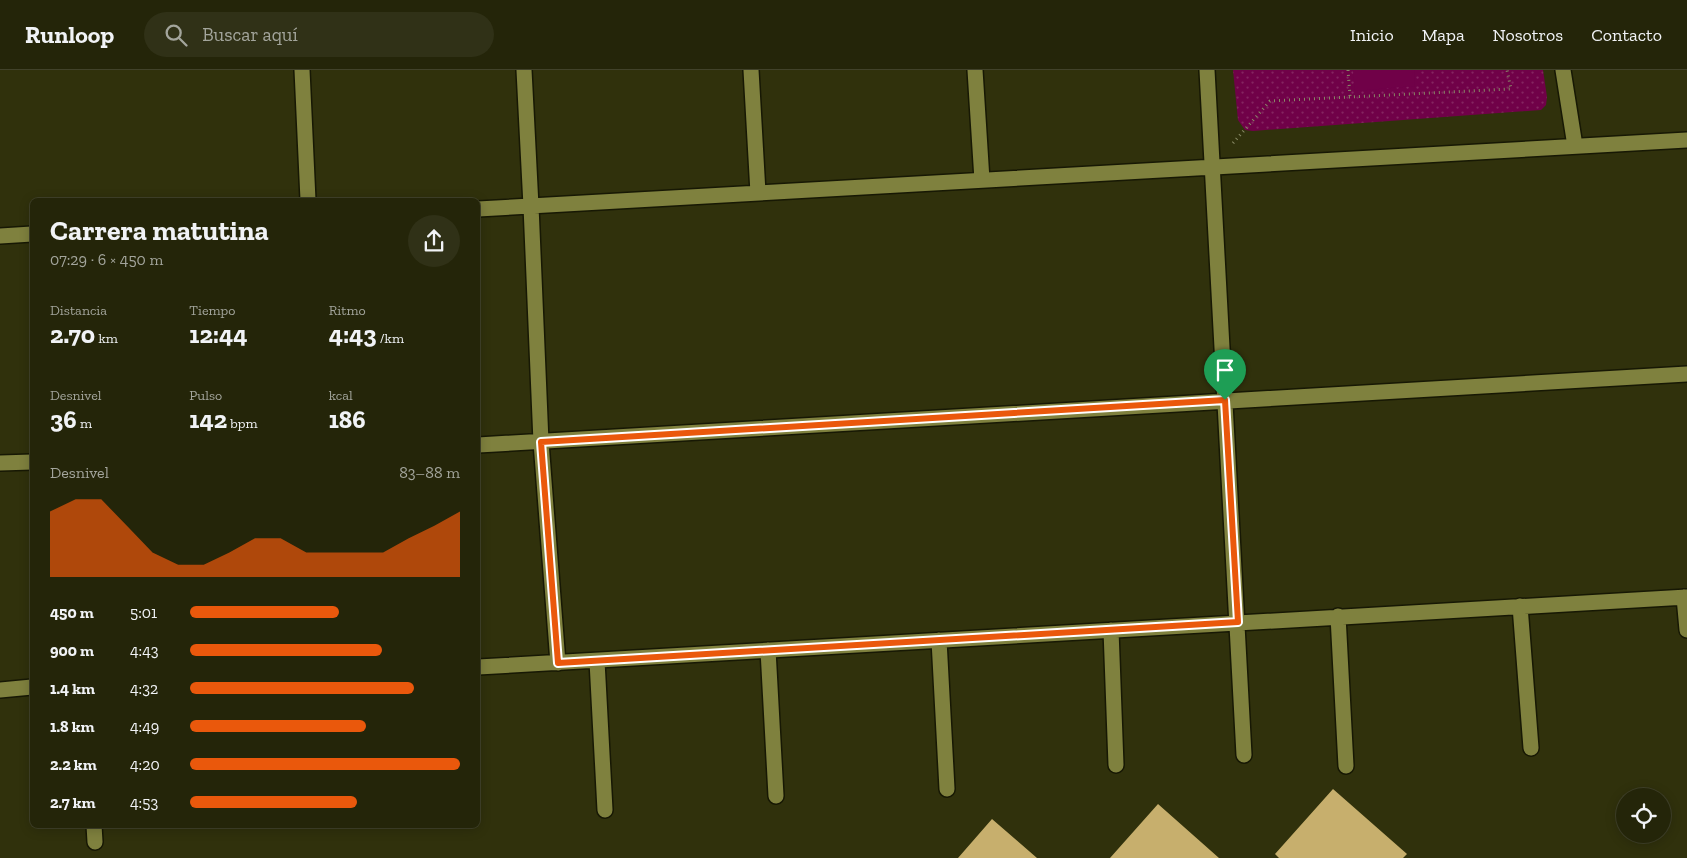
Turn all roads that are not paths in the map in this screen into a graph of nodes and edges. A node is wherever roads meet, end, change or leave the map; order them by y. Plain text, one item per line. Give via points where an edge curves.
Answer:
1 (302, 70) edge
2 (524, 70) edge
3 (751, 70) edge
4 (975, 70) edge
5 (1207, 70) edge
6 (1563, 70) edge
7 (1687, 140) edge
8 (1575, 146) junction
9 (1213, 167) junction
10 (982, 180) junction
11 (758, 193) junction
12 (308, 198) edge
13 (531, 206) junction
14 (480, 209) edge
15 (30, 234) edge
16 (0, 236) edge
17 (1687, 374) edge
18 (1225, 400) junction
19 (541, 442) junction
20 (480, 445) edge
21 (30, 462) edge
22 (0, 463) edge
23 (1686, 597) edge
24 (1520, 606) junction
25 (1338, 616) junction
26 (1238, 622) junction
27 (1111, 630) junction
28 (1687, 630) edge
29 (939, 640) junction
30 (768, 650) junction
31 (597, 661) junction
32 (558, 663) junction
33 (480, 667) edge
34 (30, 687) edge
35 (0, 690) edge
36 (1531, 748) dead end
37 (1244, 755) dead end
38 (1116, 765) dead end
39 (1346, 766) dead end
40 (947, 789) dead end
41 (776, 796) dead end
42 (605, 810) dead end
43 (94, 828) edge
44 (95, 842) dead end

1 - 12 street
2 - 13 street
3 - 11 street
4 - 10 street
5 - 9 street
6 - 8 street
7 - 8 street
8 - 9 street
9 - 10 street
9 - 18 street
10 - 11 street
11 - 13 street
13 - 14 street
13 - 19 street
15 - 16 street
17 - 18 street
18 - 19 street
18 - 26 street
19 - 20 street
19 - 32 street
21 - 22 street
23 - 24 street
23 - 28 street
24 - 25 street
24 - 36 street
25 - 26 street
25 - 39 street
26 - 27 street
26 - 37 street
27 - 29 street
27 - 38 street
29 - 30 street
29 - 40 street
30 - 31 street
30 - 41 street
31 - 32 street
31 - 42 street
32 - 33 street
34 - 35 street
43 - 44 street

